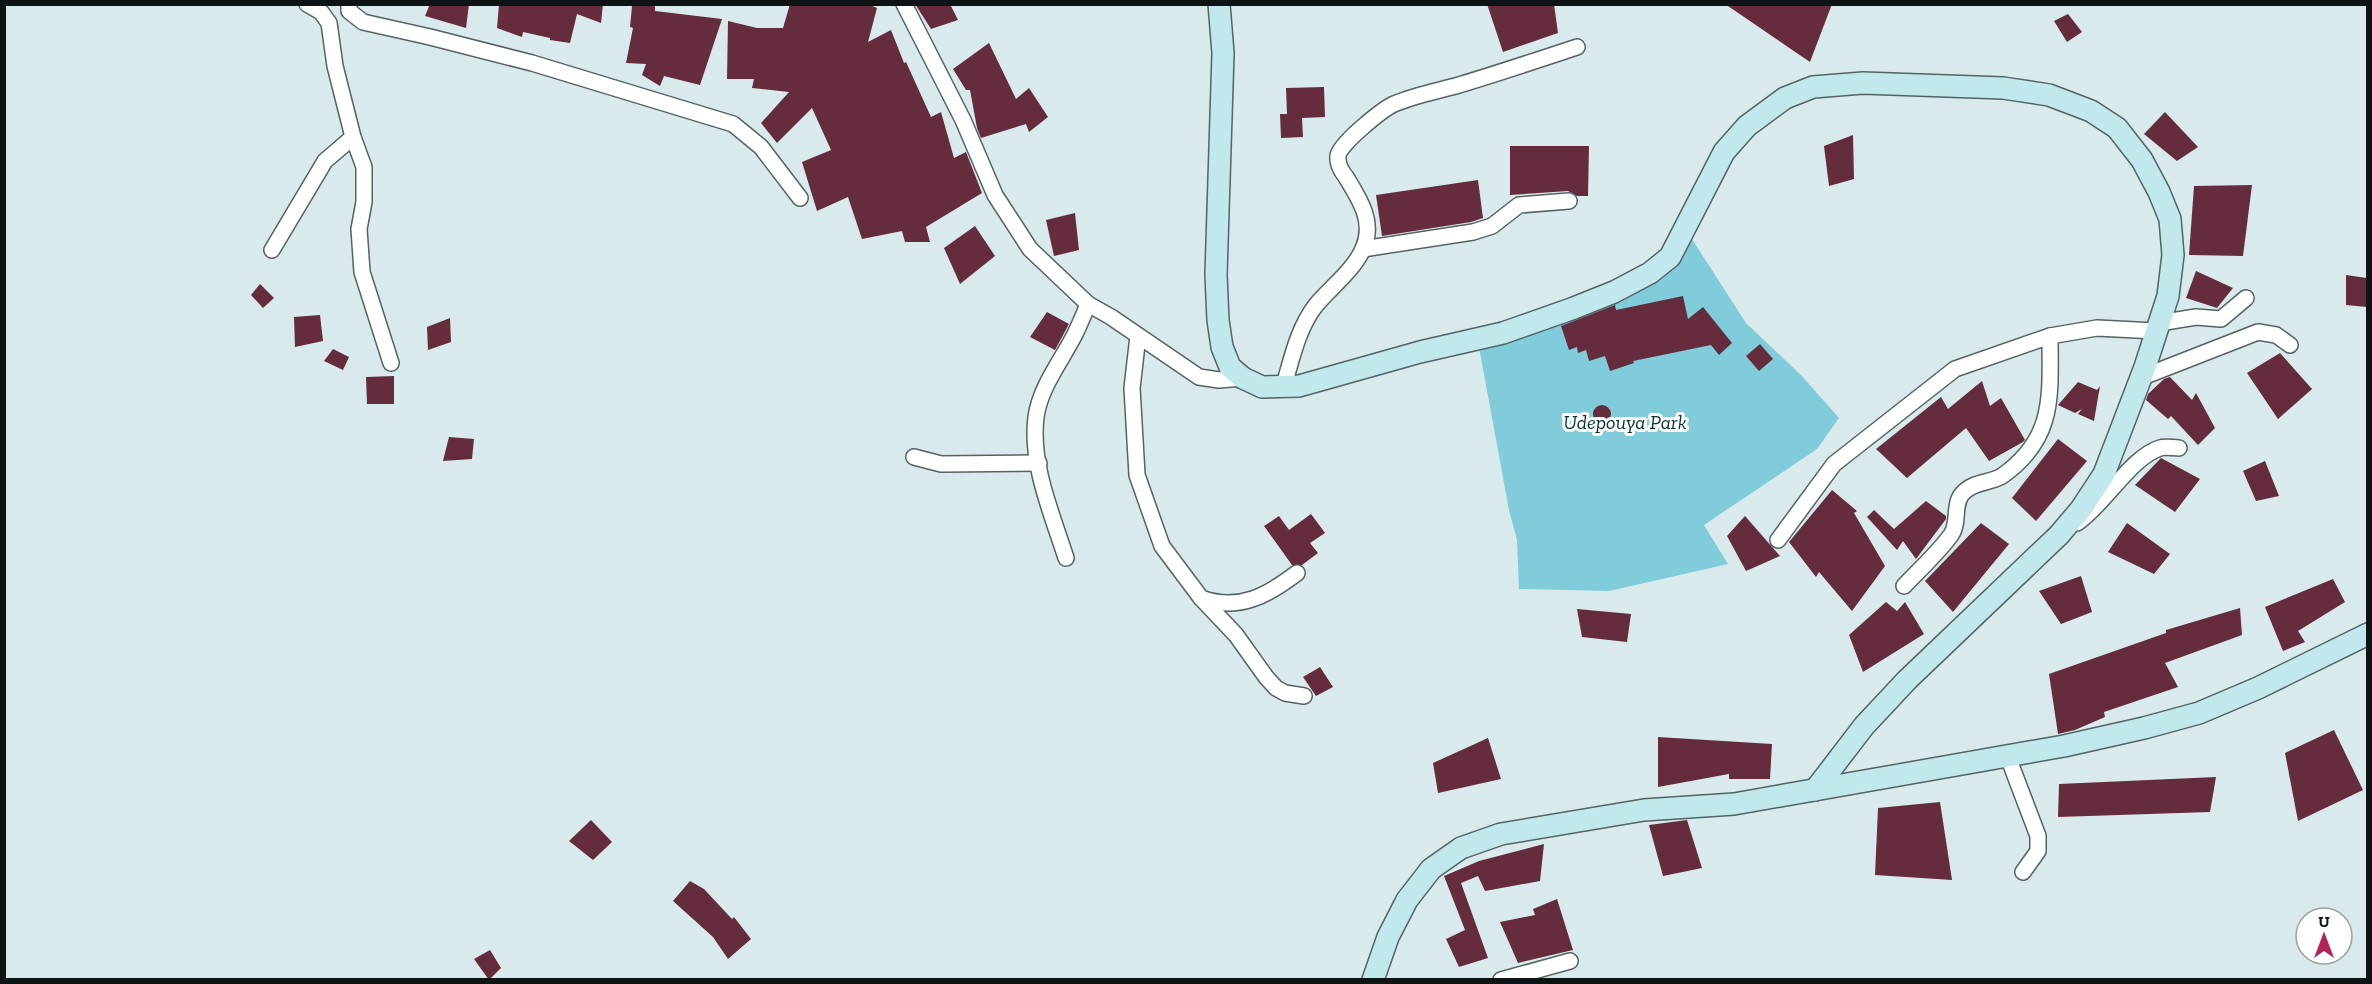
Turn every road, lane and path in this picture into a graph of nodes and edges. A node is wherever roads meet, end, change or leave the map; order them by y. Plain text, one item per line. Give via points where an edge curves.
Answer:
1 (307, 4) edge
2 (904, 4) edge
3 (1219, 4) edge
4 (349, 8) edge
5 (321, 12) junction
6 (1577, 47) dead end
7 (353, 137) junction
8 (800, 198) dead end
9 (1569, 201) dead end
10 (272, 249) dead end
11 (1363, 249) junction
12 (2246, 298) dead end
13 (1088, 304) junction
14 (2158, 327) junction
15 (1138, 336) junction
16 (2050, 336) junction
17 (2290, 345) dead end
18 (391, 363) dead end
19 (1243, 378) junction
20 (2140, 378) junction
21 (1284, 385) junction
22 (2179, 448) dead end
23 (914, 457) dead end
24 (1039, 463) junction
25 (2060, 535) junction
26 (1778, 540) dead end
27 (1066, 558) dead end
28 (1297, 573) dead end
29 (1904, 586) dead end
30 (1201, 598) junction
31 (2367, 634) edge
32 (1304, 696) dead end
33 (2008, 757) junction
34 (1815, 790) junction
35 (2023, 873) dead end
36 (1570, 961) dead end
37 (1373, 980) edge
38 (1501, 980) edge

1 - 5 street
2 - 13 street via 1010,220 1030,249
3 - 19 street via 1223,53 1218,320 1230,367
4 - 5 street
4 - 8 street via 363,22 532,63 733,124 761,147
5 - 7 street via 329,23
6 - 11 street via 1392,105 1340,149 1341,170 1360,200 1368,223
7 - 10 street via 325,161
7 - 18 street via 364,167 359,229 362,272
9 - 11 street via 1519,205 1492,226 1473,232
11 - 21 street via 1302,327
12 - 14 street via 2221,319 2196,317
13 - 15 street
13 - 24 street via 1036,416
14 - 16 street via 2097,328
14 - 20 street
14 - 21 street via 2168,296 2173,255 2170,219 2142,160 2116,128 2091,111 2049,95 2003,88 1863,83 1813,87 1785,98 1747,126 1724,152 1670,257 1614,292 1503,333 1299,386
15 - 19 street via 1199,377
15 - 30 street via 1132,388 1137,475 1162,546
16 - 26 street via 1955,369 1834,464
16 - 29 street via 2047,415 2038,441 1999,477 1962,493 1953,533
17 - 20 street via 2276,335 2258,332
19 - 21 street via 1262,387
20 - 25 street via 2104,474
22 - 25 street via 2162,447 2136,462 2087,516
23 - 24 street via 941,464
24 - 27 street
25 - 34 street via 1907,680 1864,726
28 - 30 street via 1265,596 1242,602 1211,602
30 - 32 street via 1236,635 1276,688
31 - 33 street via 2199,713
33 - 34 street
33 - 35 street via 2038,836 2038,851
34 - 37 street via 1734,804 1644,810 1547,825 1501,834 1461,848 1431,869 1407,900 1388,937
36 - 38 street

